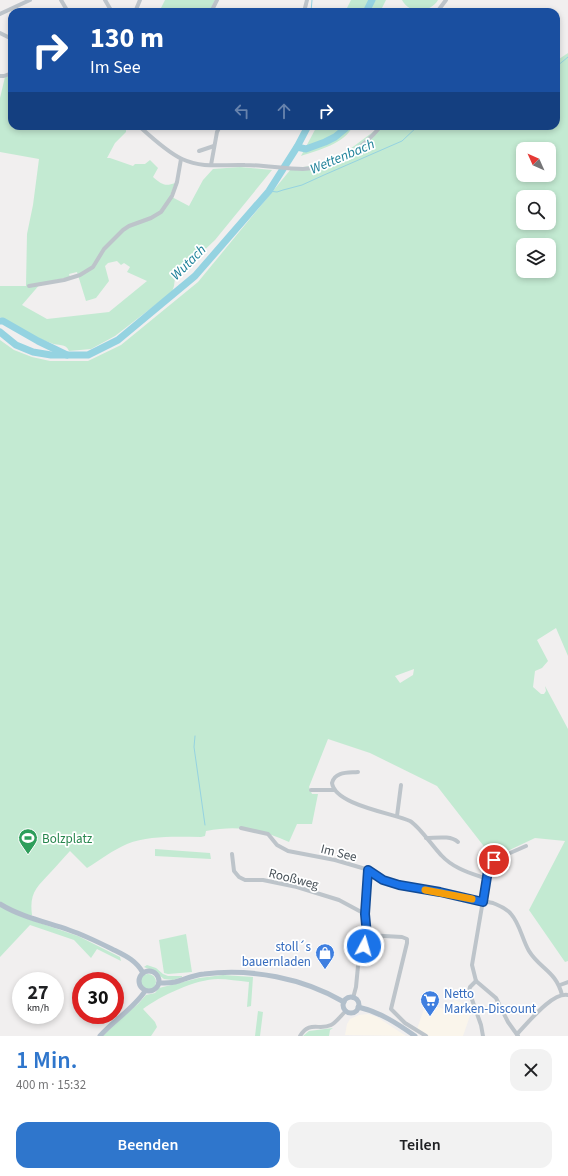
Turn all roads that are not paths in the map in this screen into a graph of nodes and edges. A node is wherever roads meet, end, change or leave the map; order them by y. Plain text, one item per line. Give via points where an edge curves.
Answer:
1 (30, 0) edge
2 (13, 8) edge
3 (144, 130) edge
4 (218, 130) edge
5 (377, 130) edge
6 (214, 146) junction
7 (199, 151) dead end
8 (182, 159) junction
9 (211, 165) junction
10 (29, 286) dead end
11 (358, 772) dead end
12 (401, 785) dead end
13 (311, 790) dead end
14 (334, 790) junction
15 (397, 816) junction
16 (240, 828) dead end
17 (426, 838) junction
18 (458, 842) dead end
19 (526, 846) dead end
20 (232, 854) dead end
21 (368, 870) junction
22 (487, 879) junction
23 (483, 902) junction
24 (0, 904) edge
25 (365, 914) junction
26 (367, 935) junction
27 (143, 973) junction
28 (476, 981) junction
29 (568, 982) edge
30 (159, 983) junction
31 (560, 985) junction
32 (145, 991) junction
33 (562, 994) junction
34 (568, 995) edge
35 (353, 998) junction
36 (344, 1002) junction
37 (358, 1007) junction
38 (346, 1011) junction
39 (518, 1035) edge
40 (100, 1036) edge
41 (300, 1036) edge
42 (415, 1036) edge
43 (426, 1036) edge
44 (483, 1036) edge

1 - 2 street
3 - 8 street
4 - 6 street
5 - 9 street via 356,150 320,167
6 - 7 street
6 - 9 street
8 - 9 street via 198,165
8 - 10 street via 172,196 157,215 123,230 109,243 93,267 80,275
11 - 14 street via 336,776 332,783
12 - 15 street
13 - 14 street
14 - 15 street via 363,806
15 - 17 street via 412,822
16 - 21 street, Im See via 268,834 288,851 336,860
17 - 18 street via 449,838
17 - 22 street via 459,870
19 - 22 street via 489,864
20 - 25 street, Rooßweg via 234,871 245,880 263,880 297,887 339,900
21 - 23 street, Im See via 383,880 399,885
21 - 25 street
22 - 23 street
23 - 28 street via 472,965
23 - 31 street, Im See via 493,903 512,915 528,950
24 - 27 main road via 28,917 88,938 130,959
25 - 26 street
26 - 35 street via 358,966
26 - 43 street via 402,937 407,940 391,1009 405,1023
27 - 30 main road via 153,972 158,976
27 - 32 main road via 139,981 140,987
28 - 39 street via 496,998
28 - 44 street via 469,991
29 - 31 street
30 - 32 main road via 154,990
30 - 36 main road via 202,974 247,973 306,984
31 - 33 street
32 - 40 main road
33 - 34 street
33 - 39 street via 549,1002
35 - 36 main road via 348,998
35 - 37 main road via 358,1002
36 - 38 main road
37 - 38 main road via 352,1013
37 - 42 main road via 388,1018
38 - 41 street via 326,1027 306,1028

